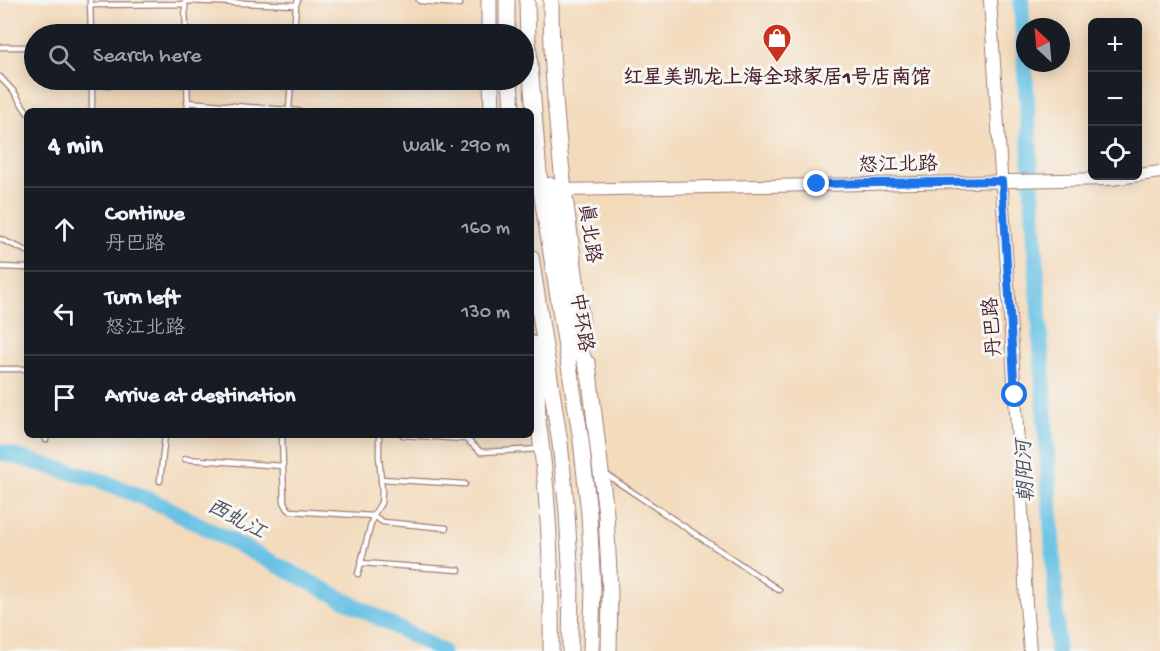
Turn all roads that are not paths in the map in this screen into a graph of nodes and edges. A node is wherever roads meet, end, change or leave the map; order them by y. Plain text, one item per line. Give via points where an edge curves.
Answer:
1 (419, 0) edge
2 (489, 0) edge
3 (507, 0) edge
4 (527, 0) edge
5 (551, 0) edge
6 (990, 0) edge
7 (90, 2) edge
8 (185, 2) edge
9 (297, 2) edge
10 (460, 4) dead end
11 (91, 24) edge
12 (186, 24) edge
13 (295, 24) edge
14 (489, 24) edge
15 (507, 24) edge
16 (528, 24) edge
17 (0, 47) edge
18 (24, 47) edge
19 (534, 71) edge
20 (0, 77) edge
21 (92, 90) edge
22 (187, 90) edge
23 (291, 90) edge
24 (491, 90) edge
25 (511, 90) edge
26 (532, 90) edge
27 (187, 102) junction
28 (24, 108) edge
29 (92, 108) edge
30 (188, 108) edge
31 (265, 108) edge
32 (291, 108) edge
33 (492, 108) edge
34 (512, 108) edge
35 (534, 108) edge
36 (534, 112) edge
37 (1160, 172) edge
38 (1002, 181) junction
39 (564, 190) junction
40 (0, 239) edge
41 (24, 250) edge
42 (0, 267) edge
43 (24, 268) edge
44 (534, 276) edge
45 (534, 364) edge
46 (0, 369) edge
47 (24, 369) edge
48 (589, 376) junction
49 (534, 398) edge
50 (538, 420) junction
51 (165, 438) edge
52 (282, 438) edge
53 (379, 438) edge
54 (450, 438) edge
55 (541, 449) junction
56 (185, 459) dead end
57 (283, 466) junction
58 (601, 471) junction
59 (381, 479) junction
60 (160, 481) dead end
61 (465, 484) dead end
62 (373, 516) junction
63 (446, 528) dead end
64 (361, 563) junction
65 (459, 570) dead end
66 (358, 574) dead end
67 (779, 590) dead end
68 (551, 651) edge
69 (570, 651) edge
70 (591, 651) edge
71 (609, 651) edge
72 (1030, 651) edge

1 - 10 lane
2 - 14 main road
3 - 15 main road
4 - 16 main road, 中环路
5 - 39 main road, 真北路
6 - 38 street, 丹巴路
7 - 8 lane
7 - 11 lane
8 - 9 lane
8 - 12 lane
9 - 13 lane
17 - 18 lane
19 - 48 main road via 556,220
20 - 28 lane
21 - 29 lane
22 - 27 lane
23 - 32 lane
24 - 33 main road
25 - 34 main road
26 - 35 main road, 中环路
27 - 30 lane
27 - 31 lane
36 - 70 main road, 中环路 via 540,185 589,514
37 - 38 street, 怒江北路 via 1112,179
38 - 39 street, 怒江北路
38 - 72 street, 丹巴路
39 - 48 main road, 真北路
40 - 41 lane
42 - 43 lane
44 - 69 main road, 中环路 via 567,512
45 - 50 main road
46 - 47 lane
48 - 58 main road, 真北路
49 - 50 main road
50 - 55 main road
51 - 60 lane
52 - 57 lane
53 - 59 lane
54 - 55 lane via 466,439 481,452
55 - 68 main road via 551,565
56 - 57 lane
57 - 62 lane via 285,501 291,511
58 - 67 lane
58 - 71 main road, 真北路 via 610,592
59 - 61 lane
59 - 62 lane via 381,503
62 - 63 lane via 382,522
62 - 64 lane
64 - 65 lane
64 - 66 lane

